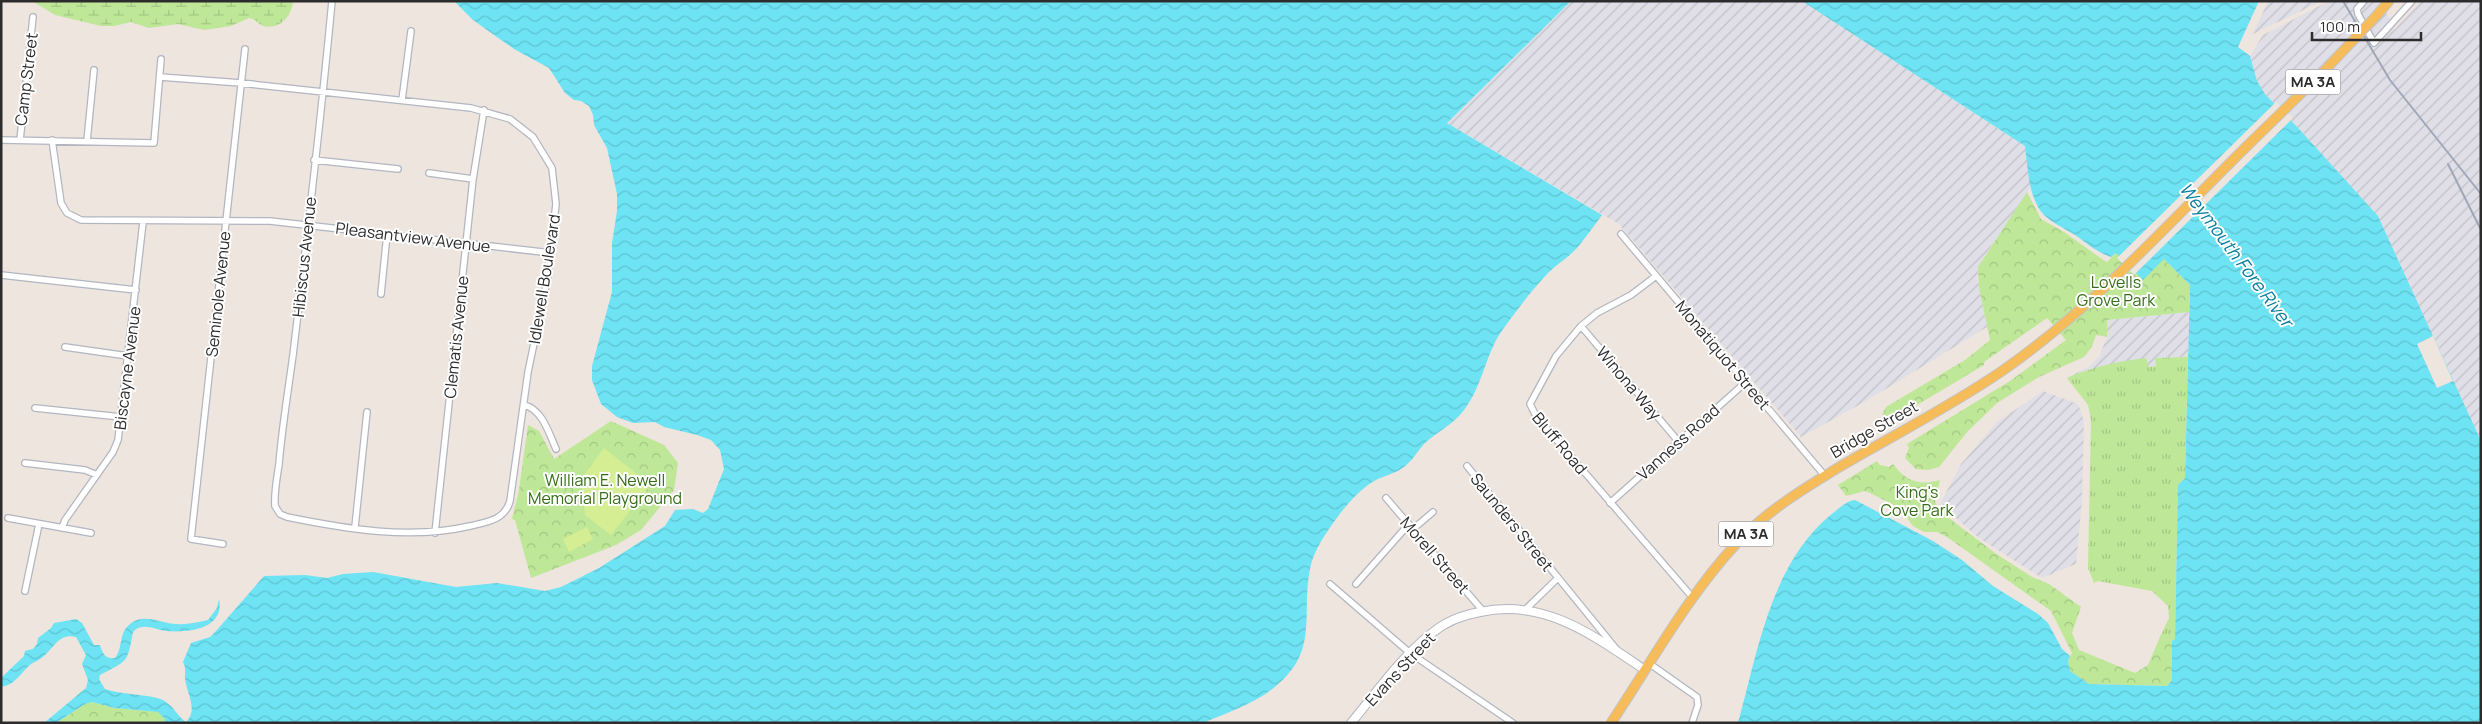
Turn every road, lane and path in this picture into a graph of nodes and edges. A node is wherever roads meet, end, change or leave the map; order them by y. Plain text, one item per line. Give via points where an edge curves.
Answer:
1 (332, 1) edge
2 (2364, 1) edge
3 (2389, 1) edge
4 (2412, 1) edge
5 (33, 18) dead end
6 (411, 31) dead end
7 (245, 49) dead end
8 (160, 59) dead end
9 (94, 70) dead end
10 (160, 78) junction
11 (241, 83) junction
12 (322, 91) junction
13 (402, 100) junction
14 (484, 110) junction
15 (1, 140) edge
16 (20, 140) junction
17 (52, 140) junction
18 (87, 141) junction
19 (314, 160) junction
20 (398, 169) dead end
21 (430, 174) dead end
22 (473, 179) junction
23 (226, 221) junction
24 (143, 222) junction
25 (308, 224) junction
26 (387, 234) junction
27 (1621, 234) dead end
28 (466, 243) junction
29 (551, 253) junction
30 (1, 275) edge
31 (1656, 276) junction
32 (136, 290) junction
33 (381, 294) dead end
34 (1581, 326) junction
35 (65, 348) dead end
36 (128, 356) junction
37 (1746, 382) junction
38 (524, 405) junction
39 (35, 408) dead end
40 (366, 412) dead end
41 (121, 417) junction
42 (1678, 441) junction
43 (556, 449) dead end
44 (25, 463) dead end
45 (1467, 466) dead end
46 (97, 475) junction
47 (1825, 476) junction
48 (1386, 498) dead end
49 (1610, 502) junction
50 (278, 511) joint
51 (1433, 512) dead end
52 (8, 518) dead end
53 (39, 524) junction
54 (355, 527) junction
55 (1411, 527) junction
56 (62, 528) junction
57 (91, 533) dead end
58 (435, 533) junction
59 (222, 544) dead end
60 (1558, 578) junction
61 (1330, 584) dead end
62 (1356, 584) dead end
63 (26, 591) dead end
64 (1693, 598) junction
65 (1526, 609) junction
66 (1483, 611) junction
67 (1410, 653) junction
68 (1622, 655) junction
69 (1648, 667) junction
70 (1350, 723) edge
71 (1513, 723) edge
72 (1611, 723) edge
73 (1692, 723) edge

1 - 12 street, Hibiscus Avenue
2 - 4 street via 2357,9 2374,43
3 - 47 main road, Bridge Street / MA 3A, bridge via 2324,71 2102,289 2041,342 1974,388
5 - 16 street, Camp Street
6 - 13 street
7 - 11 street, Seminole Avenue
8 - 10 street
9 - 18 street
10 - 11 street, Idlewell Boulevard
10 - 18 street via 154,143
11 - 12 street, Idlewell Boulevard
11 - 23 street, Seminole Avenue
12 - 13 street, Idlewell Boulevard
12 - 19 street, Hibiscus Avenue
13 - 14 street, Idlewell Boulevard
14 - 22 street, Clematis Avenue
14 - 29 street, Idlewell Boulevard via 510,119 525,129 550,164 557,199
15 - 16 street
16 - 17 street
17 - 18 street
17 - 24 street, Pleasantview Avenue via 60,199 67,213 85,221
19 - 20 street
19 - 25 street, Hibiscus Avenue
21 - 22 street
22 - 28 street, Clematis Avenue
23 - 24 street, Pleasantview Avenue
23 - 25 street, Pleasantview Avenue
23 - 59 street, Seminole Avenue via 191,539
24 - 32 street, Biscayne Avenue
25 - 26 street, Pleasantview Avenue
25 - 50 street, Hibiscus Avenue via 275,498
26 - 28 street, Pleasantview Avenue
26 - 33 street
27 - 31 street, Monatiquot Street
28 - 29 street, Pleasantview Avenue
28 - 58 street, Clematis Avenue
29 - 38 street, Idlewell Boulevard
30 - 32 street
31 - 34 street, Bluff Road
31 - 37 street, Monatiquot Street
32 - 36 street, Biscayne Avenue
34 - 42 street, Winona Way
34 - 49 street, Bluff Road via 1556,356 1530,404 1536,416
35 - 36 street
36 - 41 street, Biscayne Avenue
37 - 42 street, Vanness Road
37 - 47 street, Monatiquot Street
38 - 43 street via 541,418
38 - 58 street, Idlewell Boulevard via 506,511 489,521
39 - 41 street
40 - 54 street
41 - 46 street, Biscayne Avenue via 117,444
42 - 49 street, Vanness Road
44 - 46 street via 86,470
45 - 60 street, Saunders Street
46 - 56 street, Biscayne Avenue
47 - 64 main road, Bridge Street / MA 3A via 1783,503 1746,534
48 - 55 street, Morell Street
49 - 64 street, Bluff Road
50 - 54 street, Idlewell Boulevard via 287,517
51 - 55 street
52 - 53 street
53 - 56 street
53 - 63 street
54 - 58 street, Idlewell Boulevard via 410,534
55 - 62 street
55 - 66 street, Morell Street
56 - 57 street
60 - 65 street, Saunders Street
60 - 68 street, Saunders Street
61 - 67 street
64 - 69 main road, Bridge Street / MA 3A
65 - 66 street, Evans Street
65 - 68 street, Evans Street via 1566,620
66 - 67 street, Evans Street via 1447,623
67 - 70 street, Evans Street
67 - 71 street
68 - 69 street, Evans Street
69 - 72 main road, Bridge Street / MA 3A
69 - 73 street via 1697,697

